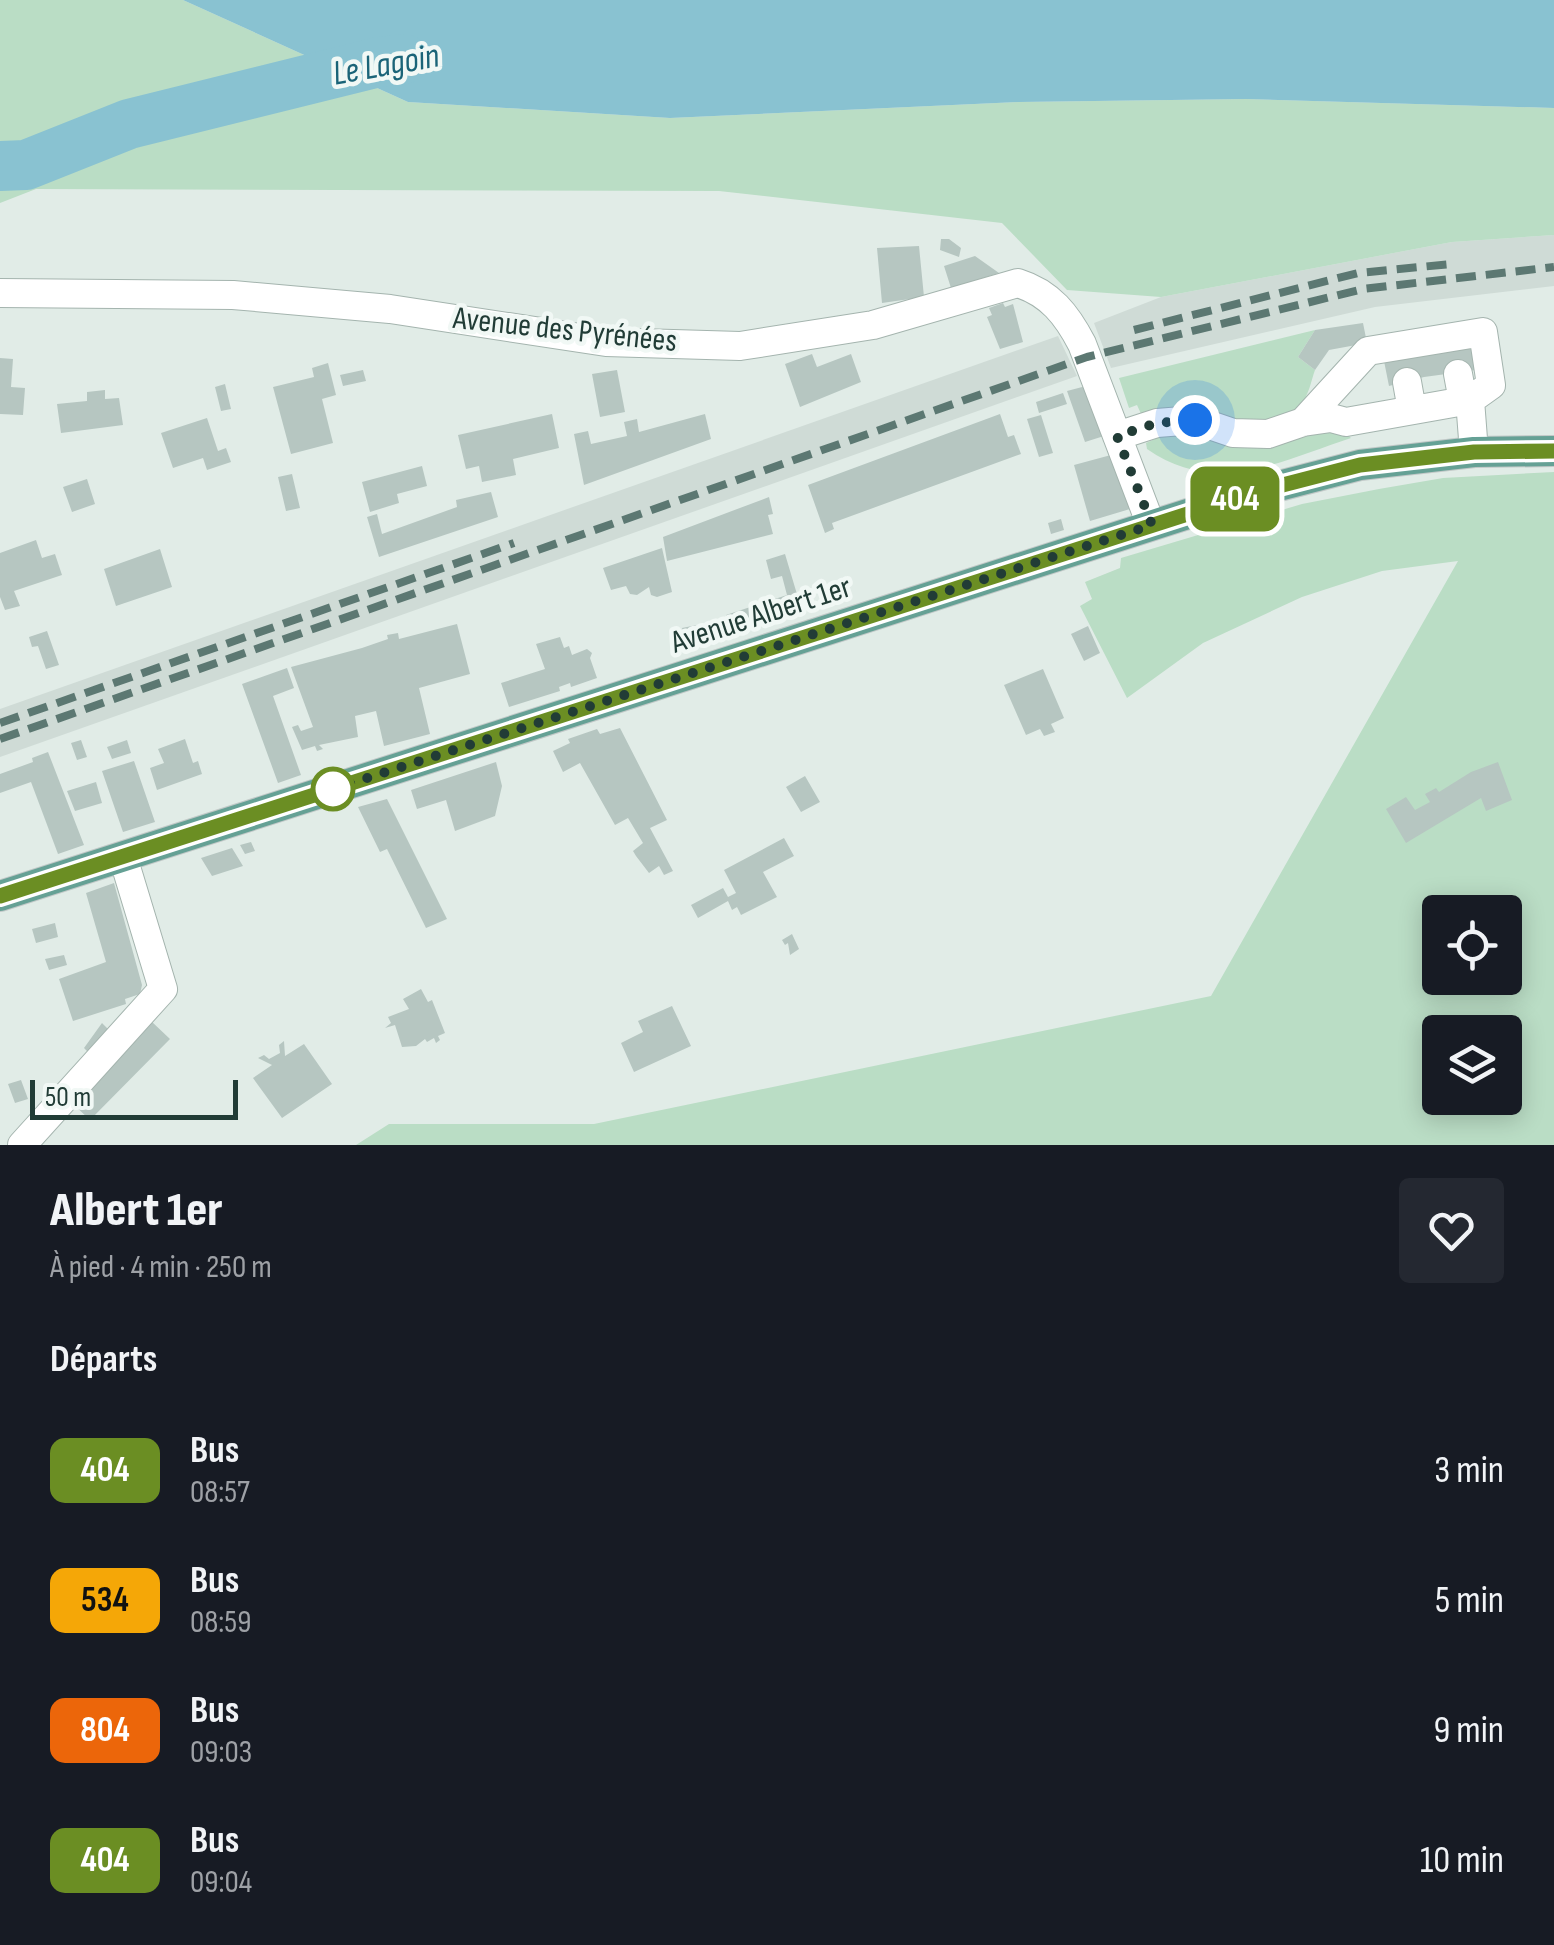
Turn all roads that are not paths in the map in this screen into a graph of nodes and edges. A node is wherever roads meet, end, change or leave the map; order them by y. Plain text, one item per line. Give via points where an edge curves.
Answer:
1 (0, 293) edge
2 (1459, 372) junction
3 (1406, 374) junction
4 (1304, 422) junction
5 (1117, 436) junction
6 (1554, 451) edge
7 (1474, 452) junction
8 (1152, 525) junction
9 (123, 857) junction
10 (0, 896) edge
11 (22, 1145) edge

1 - 5 street, Avenue des Pyrénées via 234,296 390,309 606,342 740,346 873,326 1018,283 1068,317
2 - 3 street
2 - 3 street
2 - 7 street
3 - 4 street via 1346,422
3 - 4 street via 1368,351
4 - 5 street via 1268,434 1195,420
5 - 8 street, Avenue des Pyrénées
6 - 7 main road, Avenue Albert 1er
7 - 8 main road, Avenue Albert 1er via 1360,465
8 - 9 main road, Avenue Albert 1er
9 - 10 main road, Avenue Albert 1er
9 - 11 street via 163,989

